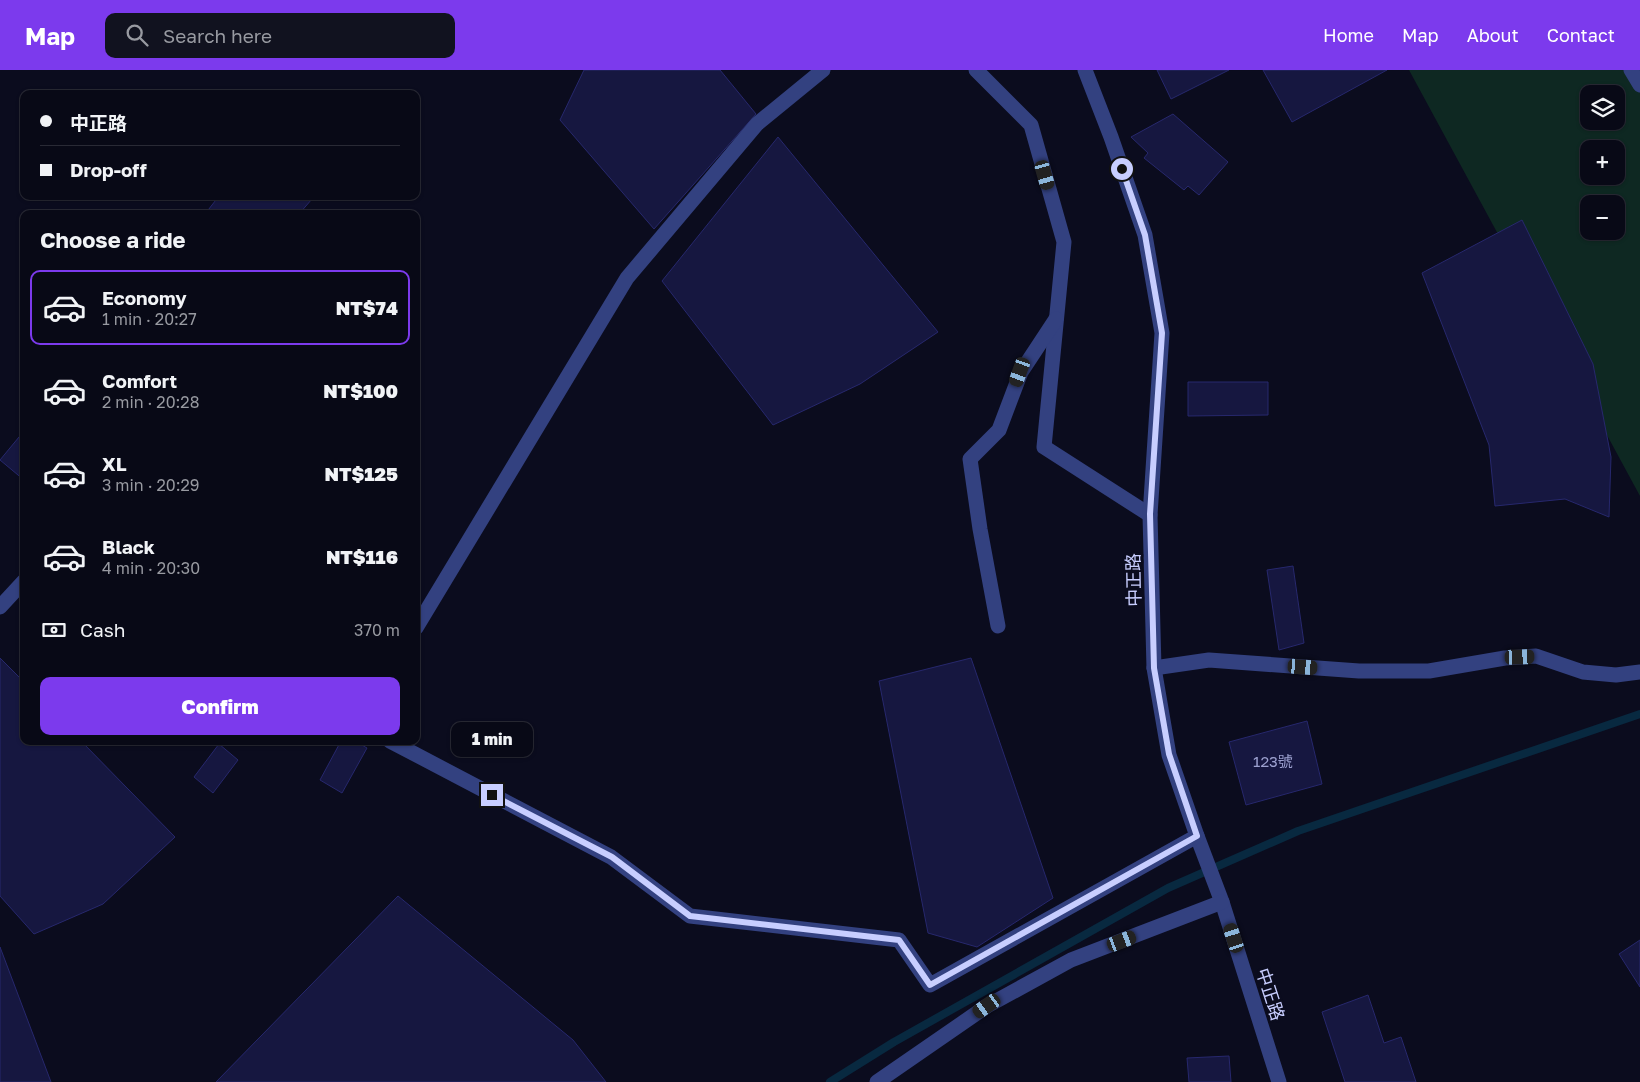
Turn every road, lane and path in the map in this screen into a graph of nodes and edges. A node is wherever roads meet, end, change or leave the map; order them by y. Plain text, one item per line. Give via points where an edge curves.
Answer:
1 (824, 70) edge
2 (976, 70) edge
3 (1085, 70) edge
4 (1631, 70) edge
5 (1640, 85) edge
6 (1057, 317) junction
7 (1150, 514) junction
8 (20, 585) edge
9 (0, 607) edge
10 (420, 621) edge
11 (998, 626) dead end
12 (1154, 668) junction
13 (1640, 672) edge
14 (398, 745) edge
15 (1197, 836) junction
16 (1222, 902) junction
17 (877, 1082) edge
18 (1280, 1082) edge

1 - 10 street via 757,124 627,278
2 - 6 street via 1031,125 1064,242
3 - 7 street, 中正路 via 1145,235 1162,333
4 - 5 street
6 - 7 street via 1044,447
6 - 11 street via 1020,372 999,430 970,459
7 - 12 street, 中正路
8 - 9 street
12 - 13 street via 1209,660 1359,671 1429,671 1536,656 1583,672 1616,675
12 - 15 street, 中正路 via 1169,754
14 - 15 street via 612,857 690,916 899,940 930,985
15 - 16 street, 中正路
16 - 17 street via 1072,960 987,1006
16 - 18 street, 中正路

